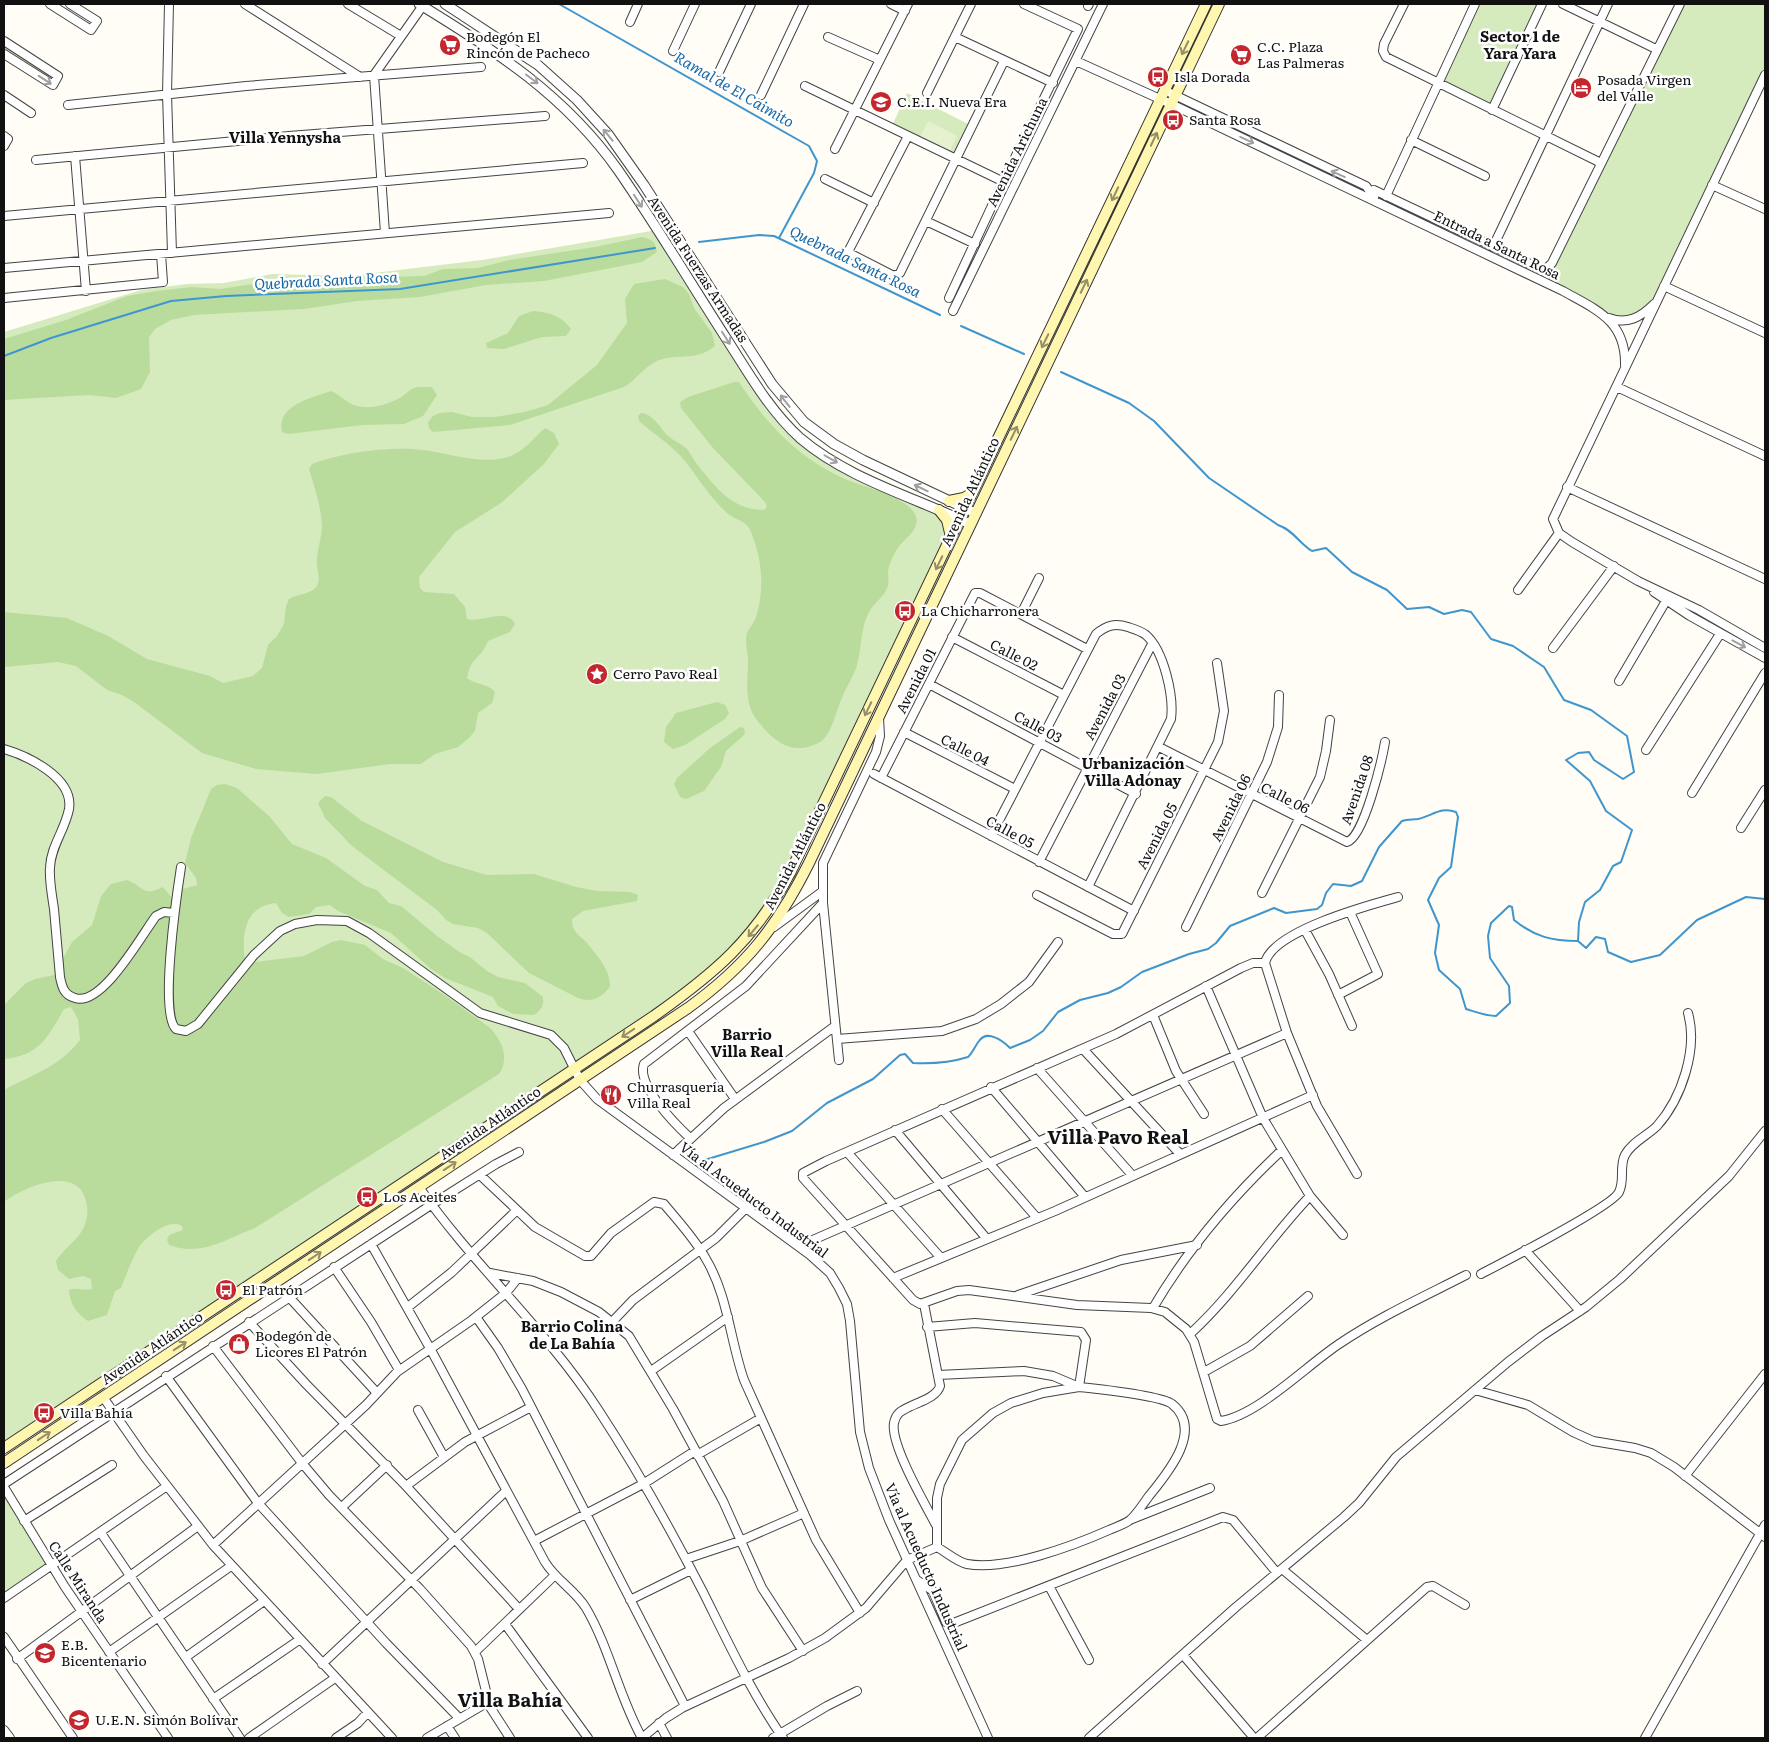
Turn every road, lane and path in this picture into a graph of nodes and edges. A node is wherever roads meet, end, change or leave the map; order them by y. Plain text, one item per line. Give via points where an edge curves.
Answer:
1 (50, 4) edge
2 (70, 4) edge
3 (170, 4) edge
4 (244, 4) edge
5 (348, 4) edge
6 (422, 4) edge
7 (445, 4) edge
8 (638, 4) edge
9 (695, 4) edge
10 (752, 4) edge
11 (804, 4) edge
12 (891, 4) edge
13 (971, 4) edge
14 (1024, 4) edge
15 (1103, 4) edge
16 (1206, 4) edge
17 (1219, 4) edge
18 (1404, 4) edge
19 (1475, 4) edge
20 (1542, 4) edge
21 (1563, 4) edge
22 (1608, 4) edge
23 (1680, 4) edge
24 (906, 7) edge
25 (630, 22) dead end
26 (1600, 22) junction
27 (401, 36) junction
28 (828, 37) dead end
29 (955, 37) junction
30 (4, 41) edge
31 (1656, 49) junction
32 (673, 51) dead end
33 (4, 54) edge
34 (880, 60) junction
35 (1004, 61) junction
36 (1076, 62) junction
37 (480, 67) dead end
38 (719, 72) dead end
39 (374, 75) junction
40 (360, 76) junction
41 (1764, 80) edge
42 (1053, 83) junction
43 (1437, 84) junction
44 (805, 86) dead end
45 (927, 93) dead end
46 (167, 94) junction
47 (4, 95) edge
48 (761, 95) dead end
49 (1162, 95) junction
50 (1173, 100) junction
51 (68, 105) dead end
52 (854, 110) junction
53 (1492, 110) junction
54 (30, 113) dead end
55 (545, 116) dead end
56 (376, 129) junction
57 (4, 136) edge
58 (908, 136) junction
59 (1545, 136) junction
60 (1411, 140) junction
61 (4, 146) edge
62 (168, 147) junction
63 (835, 149) dead end
64 (75, 156) junction
65 (956, 159) junction
66 (36, 160) dead end
67 (583, 163) dead end
68 (1601, 163) junction
69 (1321, 166) junction
70 (1317, 173) junction
71 (1485, 176) dead end
72 (825, 180) dead end
73 (380, 181) junction
74 (1003, 182) junction
75 (1712, 185) junction
76 (1014, 187) junction
77 (1374, 190) dead end
78 (1386, 196) junction
79 (169, 200) junction
80 (1376, 201) junction
81 (874, 203) junction
82 (1765, 208) edge
83 (78, 209) junction
84 (609, 213) dead end
85 (4, 216) edge
86 (926, 221) junction
87 (385, 233) junction
88 (975, 244) junction
89 (1493, 247) junction
90 (172, 253) junction
91 (161, 254) junction
92 (83, 261) junction
93 (4, 268) edge
94 (1664, 286) junction
95 (86, 291) junction
96 (4, 298) edge
97 (949, 298) dead end
98 (1657, 300) junction
99 (954, 312) dead end
100 (1605, 316) junction
101 (1765, 333) edge
102 (1625, 370) junction
103 (1617, 387) junction
104 (1765, 456) edge
105 (1567, 487) junction
106 (972, 492) junction
107 (948, 501) junction
108 (965, 509) junction
109 (939, 510) junction
110 (975, 513) junction
111 (960, 519) junction
112 (970, 524) junction
113 (1558, 531) junction
114 (951, 537) junction
115 (1614, 566) junction
116 (1039, 578) dead end
117 (1638, 580) junction
118 (1765, 580) edge
119 (1518, 590) dead end
120 (1666, 601) junction
121 (1699, 610) junction
122 (1021, 614) junction
123 (1693, 618) junction
124 (1720, 634) junction
125 (952, 637) junction
126 (1152, 644) junction
127 (1553, 648) dead end
128 (1765, 648) edge
129 (1087, 650) junction
130 (1762, 657) edge
131 (1217, 663) dead end
132 (1765, 673) edge
133 (1619, 681) dead end
134 (929, 684) junction
135 (1064, 695) junction
136 (1279, 695) dead end
137 (879, 717) junction
138 (1330, 720) dead end
139 (904, 732) junction
140 (1039, 742) junction
141 (1385, 742) dead end
142 (1159, 747) junction
143 (4, 749) edge
144 (1646, 750) dead end
145 (876, 752) junction
146 (890, 760) junction
147 (1088, 767) junction
148 (1205, 770) junction
149 (878, 776) joint
150 (1015, 789) junction
151 (1765, 790) edge
152 (1692, 793) dead end
153 (1136, 794) junction
154 (1252, 795) junction
155 (1299, 819) junction
156 (1741, 828) dead end
157 (991, 836) junction
158 (1347, 842) joint
159 (1039, 862) junction
160 (181, 867) dead end
161 (1088, 887) junction
162 (822, 891) junction
163 (1262, 893) dead end
164 (1037, 894) dead end
165 (1398, 898) dead end
166 (823, 903) junction
167 (1134, 911) junction
168 (1350, 912) junction
169 (174, 913) junction
170 (1186, 926) dead end
171 (771, 930) junction
172 (1305, 930) junction
173 (1058, 942) dead end
174 (1265, 963) junction
175 (1206, 986) junction
176 (1338, 995) junction
177 (1688, 1013) dead end
178 (1153, 1015) junction
179 (836, 1026) junction
180 (1352, 1026) dead end
181 (688, 1031) junction
182 (1288, 1033) junction
183 (837, 1039) junction
184 (1083, 1048) junction
185 (1235, 1055) junction
186 (839, 1060) dead end
187 (575, 1068) junction
188 (1037, 1068) junction
189 (1181, 1079) junction
190 (580, 1080) junction
191 (991, 1088) junction
192 (1313, 1095) junction
193 (736, 1099) junction
194 (1132, 1101) junction
195 (942, 1109) junction
196 (1204, 1114) dead end
197 (1263, 1118) junction
198 (1084, 1122) junction
199 (895, 1130) junction
200 (1765, 1131) edge
201 (690, 1138) junction
202 (1037, 1142) junction
203 (1282, 1150) junction
204 (519, 1152) dead end
205 (847, 1152) junction
206 (1180, 1154) junction
207 (673, 1155) junction
208 (989, 1164) junction
209 (1357, 1174) dead end
210 (480, 1175) junction
211 (1132, 1175) junction
212 (942, 1184) junction
213 (419, 1187) junction
214 (1310, 1196) junction
215 (1086, 1197) junction
216 (431, 1205) junction
217 (894, 1205) junction
218 (746, 1207) junction
219 (516, 1211) junction
220 (1037, 1218) junction
221 (845, 1226) junction
222 (1343, 1235) dead end
223 (987, 1239) junction
224 (371, 1244) junction
225 (1197, 1245) junction
226 (799, 1246) junction
227 (700, 1250) junction
228 (1525, 1250) junction
229 (472, 1254) junction
230 (941, 1258) junction
231 (334, 1267) junction
232 (490, 1273) junction
233 (1481, 1274) dead end
234 (1466, 1275) dead end
235 (518, 1278) junction
236 (893, 1278) junction
237 (506, 1293) junction
238 (1016, 1296) junction
239 (1308, 1296) dead end
240 (289, 1297) junction
241 (924, 1304) junction
242 (408, 1307) junction
243 (1153, 1308) junction
244 (1580, 1311) junction
245 (476, 1317) junction
246 (728, 1317) junction
247 (613, 1321) junction
248 (249, 1322) junction
249 (928, 1327) junction
250 (1190, 1334) junction
251 (214, 1346) junction
252 (431, 1350) junction
253 (399, 1370) junction
254 (651, 1371) junction
255 (1204, 1372) junction
256 (1765, 1374) edge
257 (938, 1375) junction
258 (166, 1376) junction
259 (1079, 1387) junction
260 (1475, 1390) junction
261 (378, 1393) junction
262 (103, 1397) junction
263 (530, 1408) junction
264 (418, 1410) dead end
265 (114, 1411) junction
266 (761, 1418) junction
267 (344, 1423) junction
268 (476, 1435) junction
269 (4, 1448) edge
270 (696, 1453) junction
271 (444, 1457) junction
272 (302, 1462) junction
273 (4, 1463) edge
274 (112, 1465) dead end
275 (387, 1466) junction
276 (1685, 1476) junction
277 (4, 1484) edge
278 (643, 1484) junction
279 (167, 1486) junction
280 (406, 1486) junction
281 (4, 1487) edge
282 (1210, 1488) dead end
283 (506, 1491) junction
284 (258, 1503) junction
285 (342, 1508) junction
286 (804, 1513) junction
287 (586, 1515) junction
288 (1130, 1520) junction
289 (24, 1521) junction
290 (1765, 1524) edge
291 (198, 1526) junction
292 (938, 1528) junction
293 (101, 1533) junction
294 (1763, 1536) edge
295 (454, 1538) junction
296 (534, 1541) junction
297 (740, 1541) junction
298 (213, 1545) junction
299 (937, 1547) junction
300 (686, 1560) junction
301 (907, 1560) junction
302 (52, 1566) junction
303 (231, 1566) junction
304 (691, 1570) junction
305 (1280, 1571) junction
306 (131, 1576) junction
307 (554, 1576) junction
308 (411, 1579) junction
309 (917, 1580) junction
310 (1049, 1586) junction
311 (4, 1598) edge
312 (630, 1600) junction
313 (264, 1601) junction
314 (1464, 1605) dead end
315 (519, 1610) junction
316 (82, 1611) junction
317 (860, 1613) junction
318 (159, 1618) junction
319 (366, 1621) junction
320 (505, 1624) junction
321 (4, 1637) edge
322 (299, 1640) junction
323 (1367, 1640) junction
324 (803, 1651) junction
325 (109, 1652) junction
326 (475, 1652) junction
327 (1182, 1655) junction
328 (186, 1657) junction
329 (17, 1659) junction
330 (1089, 1660) dead end
331 (322, 1664) junction
332 (335, 1678) junction
333 (746, 1678) junction
334 (857, 1691) dead end
335 (213, 1699) junction
336 (488, 1702) junction
337 (685, 1706) junction
338 (368, 1712) junction
339 (459, 1718) junction
340 (659, 1723) junction
341 (447, 1726) junction
342 (1097, 1731) junction
343 (778, 1737) edge
344 (73, 1738) edge
345 (168, 1738) edge
346 (240, 1738) edge
347 (249, 1738) edge
348 (336, 1738) edge
349 (392, 1738) edge
350 (427, 1738) edge
351 (455, 1738) edge
352 (510, 1738) edge
353 (588, 1738) edge
354 (642, 1738) edge
355 (667, 1738) edge
356 (988, 1738) edge
357 (1090, 1738) edge
358 (1104, 1738) edge
359 (1256, 1738) edge
360 (1647, 1738) edge

1 - 2 street via 91,30 97,21
3 - 46 street
4 - 40 street
5 - 27 street
6 - 27 street
6 -> 109 street, Avenida Fuerzas Armadas via 537,82 585,128 617,170 762,393 791,430 838,463
107 -> 7 street, Avenida Fuerzas Armadas via 848,452 804,422 772,384 608,134 538,65
8 - 25 street
9 - 32 street
10 - 38 street
11 - 48 street
12 - 24 street
13 - 29 street
14 - 42 street via 1078,29
15 - 36 street, Avenida Arichuna
16 -> 49 main road, Avenida Atlántico
17 - 50 main road, Avenida Atlántico
18 - 43 street via 1384,44 1384,54 1389,60
19 - 43 street
20 - 53 street
21 - 26 street
22 - 26 street
23 - 31 street
24 - 34 street
26 - 31 street
26 - 59 street
27 - 39 street
28 - 34 street
29 - 35 street
29 - 45 street
33 -> 30 street via 53,85 58,76
31 - 68 street
34 - 52 street
35 - 42 street
35 - 65 street
36 - 49 street
36 - 76 street, Avenida Arichuna
37 - 39 street
39 - 40 street
39 - 56 street
40 - 46 street
41 - 75 street
42 - 74 street
43 - 53 street
43 - 60 street
44 - 52 street
46 - 51 street
46 - 62 street
47 - 54 street
49 - 50 street
49 -> 106 main road, Avenida Atlántico
50 - 69 street, Entrada a Santa Rosa
50 -> 70 street, Entrada a Santa Rosa
110 -> 50 main road, Avenida Atlántico
52 - 58 street
52 - 63 street
53 - 59 street
55 - 56 street
56 - 62 street
56 - 73 street
57 - 61 street via 8,138
58 - 65 street
58 - 81 street
59 - 68 street
59 - 89 street
60 - 71 street
60 - 78 street
62 - 64 street
62 - 79 street
64 - 66 street
64 - 83 street
65 - 74 street
65 - 86 street
67 - 73 street
68 - 89 street via 1550,266 1539,268
69 - 70 street
80 -> 69 street, Entrada a Santa Rosa via 1366,186
70 - 80 street, Entrada a Santa Rosa
72 - 81 street
73 - 79 street
73 - 87 street
74 - 76 street
74 - 88 street
75 - 82 street
75 - 94 street
76 - 99 street, Avenida Arichuna
77 - 78 street
78 - 89 street
79 - 83 street
79 - 90 street
80 - 100 street, Entrada a Santa Rosa via 1563,291
81 - 86 street via 849,250 894,276 900,273
83 - 85 street
83 - 92 street
84 - 87 street
86 - 88 street
87 - 90 street
88 - 97 street
90 - 91 street
91 - 92 street
91 - 95 street via 163,282
92 - 93 street
92 - 95 street
94 - 98 street
94 - 101 street
95 - 96 street
98 - 100 street via 1642,314 1628,320 1617,321
98 - 102 street
100 - 102 street via 1622,339
102 - 103 street
103 - 104 street
103 - 105 street
105 - 113 street via 1554,515
105 - 118 street
106 - 107 main road via 964,498
106 - 108 main road, Avenida Atlántico
107 - 108 street, Avenida Fuerzas Armadas
108 - 110 street, Avenida Fuerzas Armadas
108 - 111 main road, Avenida Atlántico
109 - 111 street, Avenida Fuerzas Armadas
109 - 114 main road via 947,520
110 - 112 main road, Avenida Atlántico
111 - 112 street, Avenida Fuerzas Armadas
111 - 114 main road, Avenida Atlántico
112 - 137 main road, Avenida Atlántico
113 - 115 street
113 - 119 street
114 -> 187 main road, Avenida Atlántico via 790,873 766,915 740,946 707,977
115 - 117 street
115 - 127 street
116 - 122 street
117 - 120 street
117 - 121 street
120 - 123 street
120 - 133 street
121 - 123 street
121 - 128 street
122 - 125 street, Avenida 01 via 980,593 974,595
122 - 129 street
123 - 124 street
124 -> 130 street
124 - 144 street
125 - 134 street, Avenida 01
125 - 135 street, Calle 02
126 - 129 street via 1143,633 1117,624 1096,634
126 - 142 street via 1167,674 1172,700 1171,719
126 - 147 street, Avenida 03
128 - 130 street
129 - 135 street
131 - 148 street, Avenida 05 via 1224,719
132 - 152 street
134 - 139 street, Avenida 01
134 - 140 street, Calle 03
135 - 140 street
136 - 154 street, Avenida 06 via 1275,739
137 - 145 street via 880,736
137 - 171 main road, Avenida Atlántico via 793,895
138 - 155 street via 1323,765
139 - 146 street, Avenida 01
139 - 150 street, Calle 04
140 - 147 street, Calle 03
140 - 150 street
141 - 158 street, Avenida 08 via 1372,796 1354,838
142 - 148 street, Calle 06
142 - 153 street
143 - 169 street via 50,774 62,784 69,799 69,810 50,866 60,977 66,993 83,999 98,992 156,916 164,912
145 - 146 street
145 - 162 street via 823,863
146 - 149 street, Avenida 01
147 - 153 street, Calle 03
147 - 159 street, Avenida 03
148 - 154 street, Calle 06
148 - 167 street, Avenida 05
149 - 157 street, Calle 05
150 - 157 street
151 - 156 street
153 - 161 street
154 - 155 street, Calle 06
154 - 170 street, Avenida 06
155 - 158 street, Calle 06
155 - 163 street
157 - 159 street, Calle 05
159 - 161 street, Calle 05
160 - 169 street
161 - 167 street, Calle 05
162 - 166 street
162 - 171 street
164 - 167 street, Avenida 05 via 1112,934 1123,932
165 - 168 street
166 - 179 street
166 - 181 street via 759,973
168 - 172 street
168 - 176 street via 1378,974
169 - 187 street, Vía al Acueducto Industrial via 168,1009 171,1023 180,1031 198,1024 275,934 295,924 338,920 369,933 480,1013 551,1035 564,1048
171 - 190 main road, Avenida Atlántico via 736,970 710,992
172 - 174 street via 1276,946
172 - 176 street
173 - 183 street via 1029,982 976,1019 942,1031
174 - 175 street via 1248,965
174 - 182 street
175 - 178 street
175 - 185 street
176 - 180 street
177 - 228 street via 1690,1051 1675,1097 1657,1126 1623,1158 1622,1182 1616,1196
178 - 184 street
178 - 189 street
179 - 183 street
179 - 193 street
181 - 193 street
181 - 201 street via 642,1068 660,1107
182 - 185 street
182 - 192 street
183 - 186 street
184 - 188 street
184 - 194 street
185 - 189 street
185 - 197 street
187 - 190 street, Vía al Acueducto Industrial
187 - 269 main road, Avenida Atlántico
188 - 191 street
188 - 198 street
189 - 194 street
189 - 196 street
190 - 207 street, Vía al Acueducto Industrial via 596,1099
213 -> 190 main road, Avenida Atlántico
191 - 195 street
191 - 202 street
192 - 197 street
192 - 209 street
193 - 201 street
194 - 198 street
194 - 206 street
195 - 199 street
195 - 208 street
197 - 203 street
197 - 206 street
198 - 202 street
198 - 211 street
199 - 205 street
199 - 212 street
200 - 244 street via 1716,1189 1620,1279
201 - 207 street
202 - 208 street
202 - 215 street
203 - 214 street
203 - 225 street via 1245,1186
204 - 210 street
205 - 217 street
205 - 221 street via 802,1175
206 - 211 street
207 - 218 street, Vía al Acueducto Industrial
208 - 212 street
208 - 220 street
210 - 216 street
210 - 219 street
211 - 215 street
212 - 217 street
212 - 223 street
213 - 216 street
262 -> 213 main road, Avenida Atlántico
214 - 222 street
214 - 250 street
215 - 220 street
216 - 224 street
216 - 229 street
217 - 221 street
217 - 230 street
218 - 226 street, Vía al Acueducto Industrial
218 - 227 street
219 - 227 street via 535,1227 588,1257 621,1225 654,1202 661,1202
219 - 229 street
220 - 223 street
221 - 226 street
221 - 236 street
223 - 230 street
224 - 231 street
224 - 242 street
225 - 238 street via 1121,1260
225 - 243 street
226 - 301 street, Vía al Acueducto Industrial via 830,1273 847,1304 862,1441 880,1497
227 - 246 street via 712,1271
227 - 247 street via 633,1300
228 - 233 street
228 - 244 street
229 - 232 street
229 - 242 street
230 - 236 street
231 - 240 street
231 - 253 street
232 - 235 street
232 - 237 street
234 - 255 street via 1362,1329 1268,1397 1232,1418 1218,1421
235 - 237 street
235 - 247 street via 533,1280 561,1292
236 - 241 street via 913,1300
237 - 245 street
237 - 278 street via 586,1392
238 - 241 street via 961,1290
238 - 243 street via 1077,1305
239 - 255 street via 1250,1346
240 - 248 street
240 - 261 street
241 - 249 street
242 - 252 street
243 - 250 street via 1170,1314
244 - 260 street via 1542,1336
245 - 252 street
245 - 263 street via 505,1359
246 - 254 street
246 - 266 street via 736,1355
247 - 254 street via 629,1336
248 - 251 street
248 - 267 street
249 - 257 street
249 - 259 street via 975,1323 1081,1332 1086,1340
250 - 255 street
251 - 258 street
251 - 272 street
252 - 253 street
252 - 268 street
253 - 261 street
254 - 270 street
256 - 276 street
257 - 259 street via 1024,1371 1053,1376
257 - 292 street via 939,1390 899,1412 894,1422 894,1435 913,1482
258 - 265 street
258 - 284 street
259 - 288 street via 1138,1394 1171,1404 1181,1418 1185,1433 1180,1450 1166,1475
259 - 292 street via 1011,1403 968,1434 940,1484
260 - 276 street via 1528,1405 1592,1441 1651,1453
260 - 305 street via 1396,1457 1359,1503
261 - 267 street
262 - 265 street
273 -> 262 main road, Avenida Atlántico
263 - 268 street
263 - 287 street
264 - 271 street
265 - 277 street
265 - 279 street
266 - 270 street
266 - 286 street
267 - 272 street
267 - 275 street
268 - 271 street
268 - 283 street
270 - 278 street
270 - 297 street
271 - 280 street
272 - 284 street
272 - 285 street
274 - 289 street
275 - 280 street
275 - 285 street
276 - 294 street
278 - 287 street
278 - 300 street
279 - 291 street
279 - 293 street
280 - 295 street
281 - 289 street, Calle Miranda
282 - 288 street
283 - 295 street
283 - 296 street
284 - 298 street
284 - 319 street
285 - 308 street
286 - 297 street
286 - 317 street via 825,1557
287 - 296 street
287 - 312 street
288 - 299 street via 1062,1548 1010,1562 965,1564
289 - 302 street, Calle Miranda
290 - 294 street
291 - 298 street
291 - 306 street
292 - 299 street
293 - 302 street
293 - 306 street
294 - 360 street
295 - 308 street
295 - 315 street
296 - 307 street
297 - 300 street
297 - 324 street via 762,1588
298 - 303 street
299 - 301 street
300 - 304 street
301 - 309 street, Vía al Acueducto Industrial
301 - 317 street
302 - 311 street
302 - 316 street, Calle Miranda
303 - 313 street
303 - 318 street
304 - 312 street
304 - 333 street
305 - 310 street via 1233,1520 1223,1517
305 - 323 street
305 - 327 street
306 - 316 street
306 - 318 street
307 - 315 street
307 - 354 street via 585,1607
308 - 319 street
308 - 326 street
309 - 310 street via 933,1591 948,1624
309 - 356 street, Vía al Acueducto Industrial
310 - 330 street
312 - 337 street
313 - 322 street
313 - 328 street
314 - 323 street via 1433,1586 1426,1587
315 - 320 street
316 - 325 street, Calle Miranda
316 - 329 street
317 - 324 street
318 - 325 street
318 - 328 street
319 - 331 street
319 - 339 street
320 - 326 street
320 - 353 street
321 - 329 street
322 - 331 street
322 - 335 street
323 - 359 street
324 - 333 street
325 - 345 street, Calle Miranda
326 - 336 street
327 - 342 street
327 - 359 street
328 - 335 street
329 - 344 street
331 - 332 street
332 - 338 street
332 - 347 street
333 - 337 street
333 - 343 street
334 - 343 street
335 - 346 street
336 - 339 street
336 - 352 street
337 - 340 street
338 - 348 street
338 - 349 street
339 - 341 street
340 - 354 street
340 - 355 street
341 - 350 street
341 - 351 street
342 - 357 street
342 - 358 street

